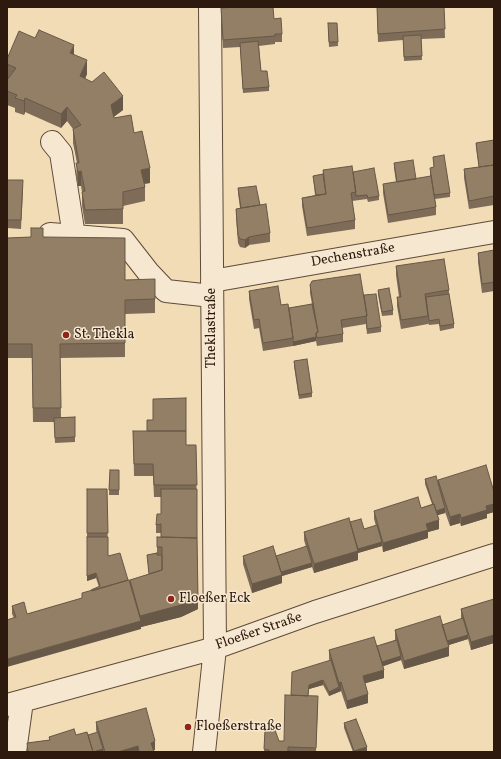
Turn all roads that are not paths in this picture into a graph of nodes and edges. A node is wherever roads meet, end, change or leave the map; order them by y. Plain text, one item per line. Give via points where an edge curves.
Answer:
1 (210, 7) edge
2 (52, 142) dead end
3 (494, 232) edge
4 (50, 234) dead end
5 (74, 236) junction
6 (212, 288) junction
7 (494, 555) edge
8 (215, 648) junction
9 (14, 703) edge
10 (15, 752) edge
11 (204, 752) edge

1 - 6 street, Theklastraße
2 - 5 street via 61,154
3 - 6 street, Dechenstraße
4 - 5 street, Dechenstraße
5 - 6 street, Dechenstraße via 123,240 166,290
6 - 8 street, Theklastraße
7 - 8 street, Floeßer Straße via 315,612
8 - 9 street, Floeßer Straße
8 - 11 street, Theklastraße
9 - 10 street, Floeßer Straße

